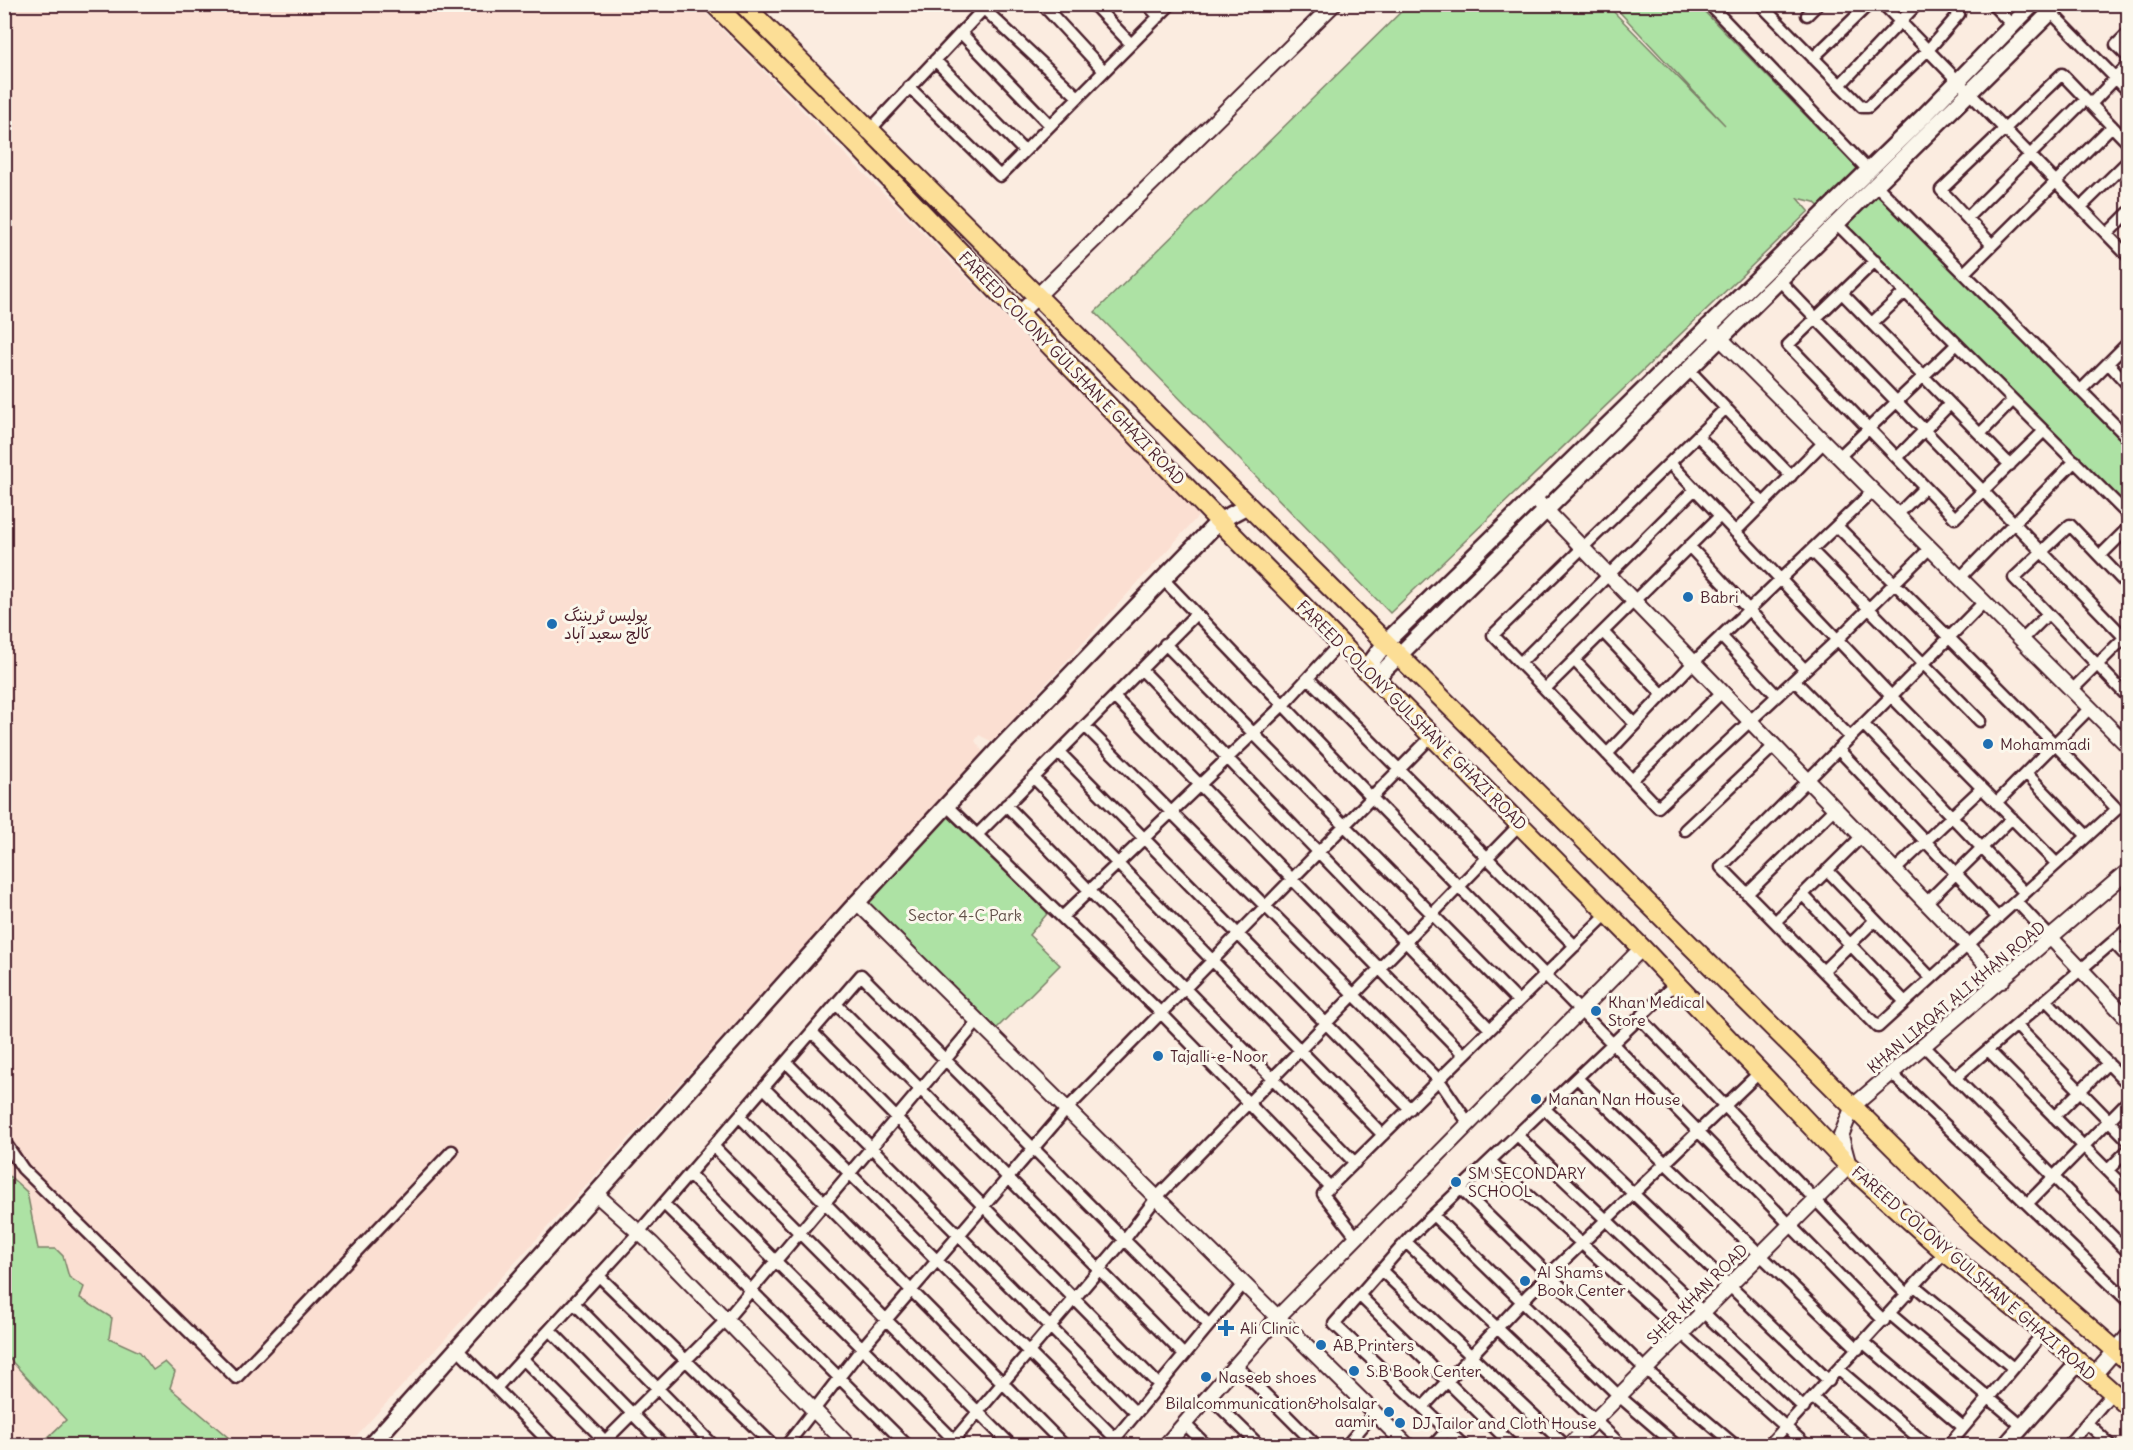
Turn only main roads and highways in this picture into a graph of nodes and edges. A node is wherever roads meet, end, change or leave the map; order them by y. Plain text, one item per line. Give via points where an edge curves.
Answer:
1 (714, 4) edge
2 (743, 4) edge
3 (2033, 4) edge
4 (2051, 7) edge
5 (1247, 506) junction
6 (1219, 521) junction
7 (1392, 648) junction
8 (1372, 673) junction
9 (2122, 1355) edge
10 (2079, 1362) junction
11 (2128, 1406) edge
12 (370, 1446) edge
13 (2005, 1446) edge

1 - 6 main road, FAREED COLONY GULSHAN E GHAZI ROAD via 856,144
2 - 5 main road, FAREED COLONY GULSHAN E GHAZI ROAD
3 - 7 main road via 1535,498
4 - 7 main road via 1877,186 1546,510
5 - 6 main road
5 - 7 main road, FAREED COLONY GULSHAN E GHAZI ROAD
6 - 8 main road, FAREED COLONY GULSHAN E GHAZI ROAD
6 - 12 main road via 857,902
7 - 8 main road
7 - 9 main road, FAREED COLONY GULSHAN E GHAZI ROAD via 1976,1229
8 - 10 main road, FAREED COLONY GULSHAN E GHAZI ROAD via 1849,1166 1945,1252
10 - 11 main road, FAREED COLONY GULSHAN E GHAZI ROAD
10 - 13 main road

